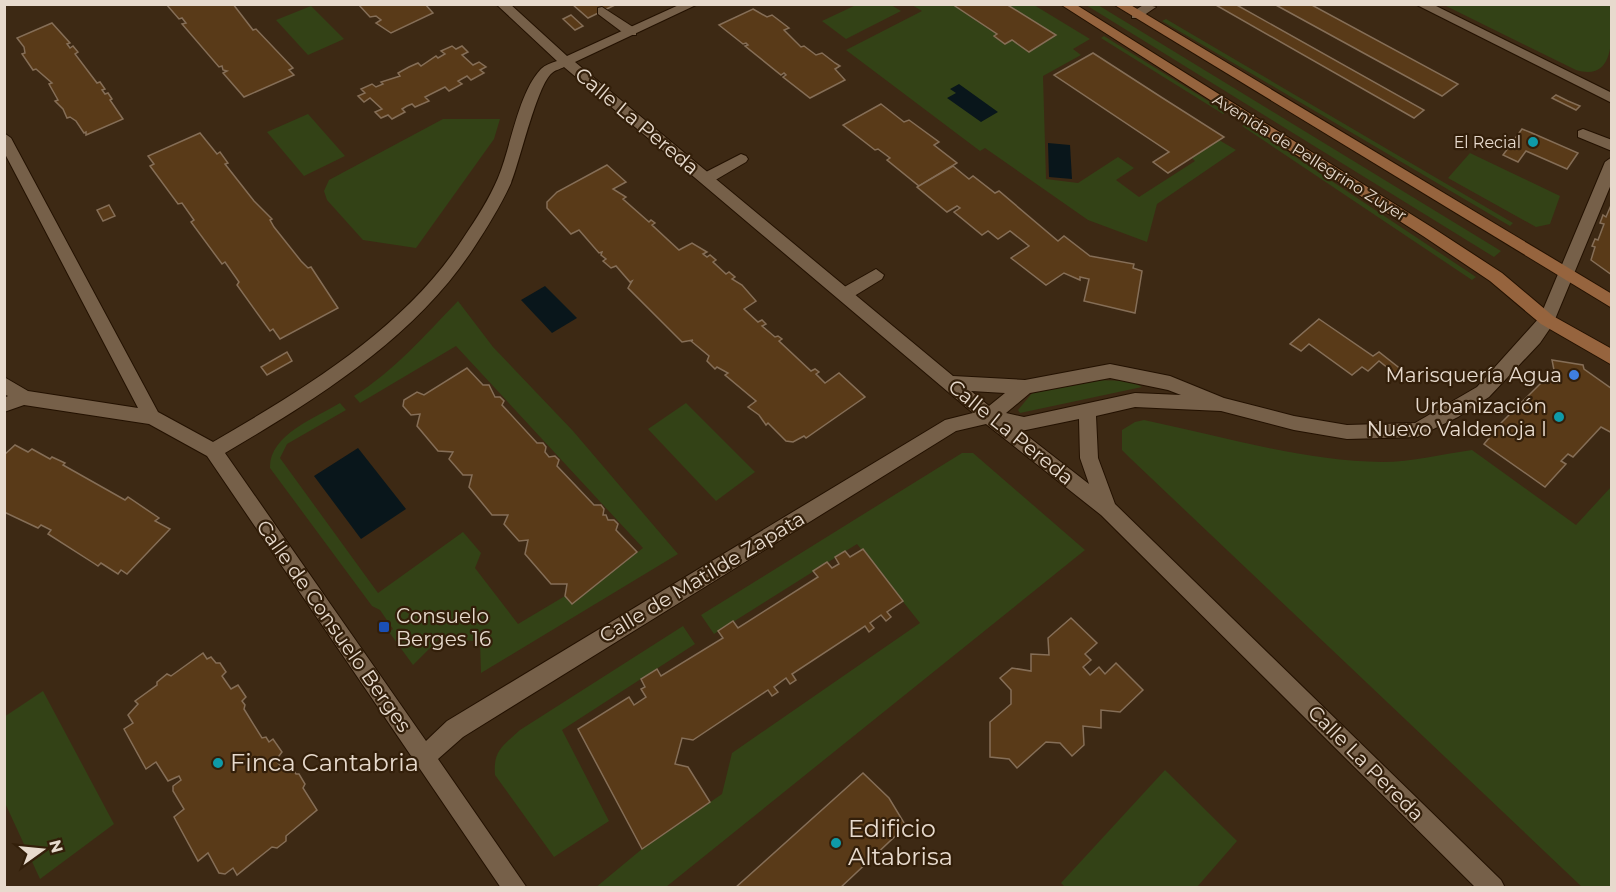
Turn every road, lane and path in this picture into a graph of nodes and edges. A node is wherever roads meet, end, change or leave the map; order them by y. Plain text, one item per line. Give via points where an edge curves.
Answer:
1 (502, 4) edge
2 (692, 4) edge
3 (1066, 4) edge
4 (1119, 4) edge
5 (1421, 4) edge
6 (1150, 6) dead end
7 (602, 11) dead end
8 (1136, 15) junction
9 (631, 32) junction
10 (566, 61) junction
11 (1611, 99) edge
12 (1583, 134) dead end
13 (4, 138) edge
14 (1611, 146) edge
15 (741, 159) dead end
16 (1611, 162) edge
17 (706, 178) junction
18 (876, 275) dead end
19 (1566, 277) junction
20 (845, 294) junction
21 (1611, 302) edge
22 (1547, 320) junction
23 (1611, 358) edge
24 (950, 383) junction
25 (4, 384) edge
26 (1025, 387) junction
27 (24, 398) junction
28 (4, 405) edge
29 (1221, 405) junction
30 (1087, 410) junction
31 (988, 416) junction
32 (152, 417) junction
33 (213, 451) junction
34 (1108, 509) junction
35 (425, 756) junction
36 (515, 888) edge
37 (1493, 888) edge

1 - 10 street, Calle La Pereda
2 - 9 street
3 - 22 main road, Avenida de Pellegrino Zuyer via 1428,232 1496,277
4 - 8 main road, Avenida de Pellegrino Zuyer
5 - 11 street
6 - 8 street
7 - 9 street
8 - 19 main road, Avenida de Pellegrino Zuyer
9 - 10 street
10 - 17 street, Calle La Pereda
10 - 33 street via 540,79 497,196 483,224 445,277 329,379
12 - 14 street
13 - 32 street
15 - 17 street
16 - 19 street
17 - 20 street, Calle La Pereda
18 - 20 street
19 - 21 main road, Avenida de Pellegrino Zuyer
19 - 22 street
20 - 24 street, Calle La Pereda
22 - 23 main road, Avenida de Pellegrino Zuyer
22 - 29 street via 1483,392 1417,430 1347,432
24 - 26 street
24 - 31 street, Calle La Pereda
25 - 27 street, Calle de Consuelo Berges
26 - 29 street via 1110,371 1170,383
26 - 31 street
27 - 28 street, Calle de Consuelo Berges
27 - 32 street, Calle de Consuelo Berges
29 - 30 street via 1135,400
30 - 31 street via 1024,424
30 - 34 street via 1089,458
31 - 34 street, Calle La Pereda
31 - 35 street, Calle de Matilde Zapata via 951,424 455,729
32 - 33 street, Calle de Consuelo Berges
33 - 35 street, Calle de Consuelo Berges
34 - 37 street, Calle La Pereda
35 - 36 street, Calle de Consuelo Berges

